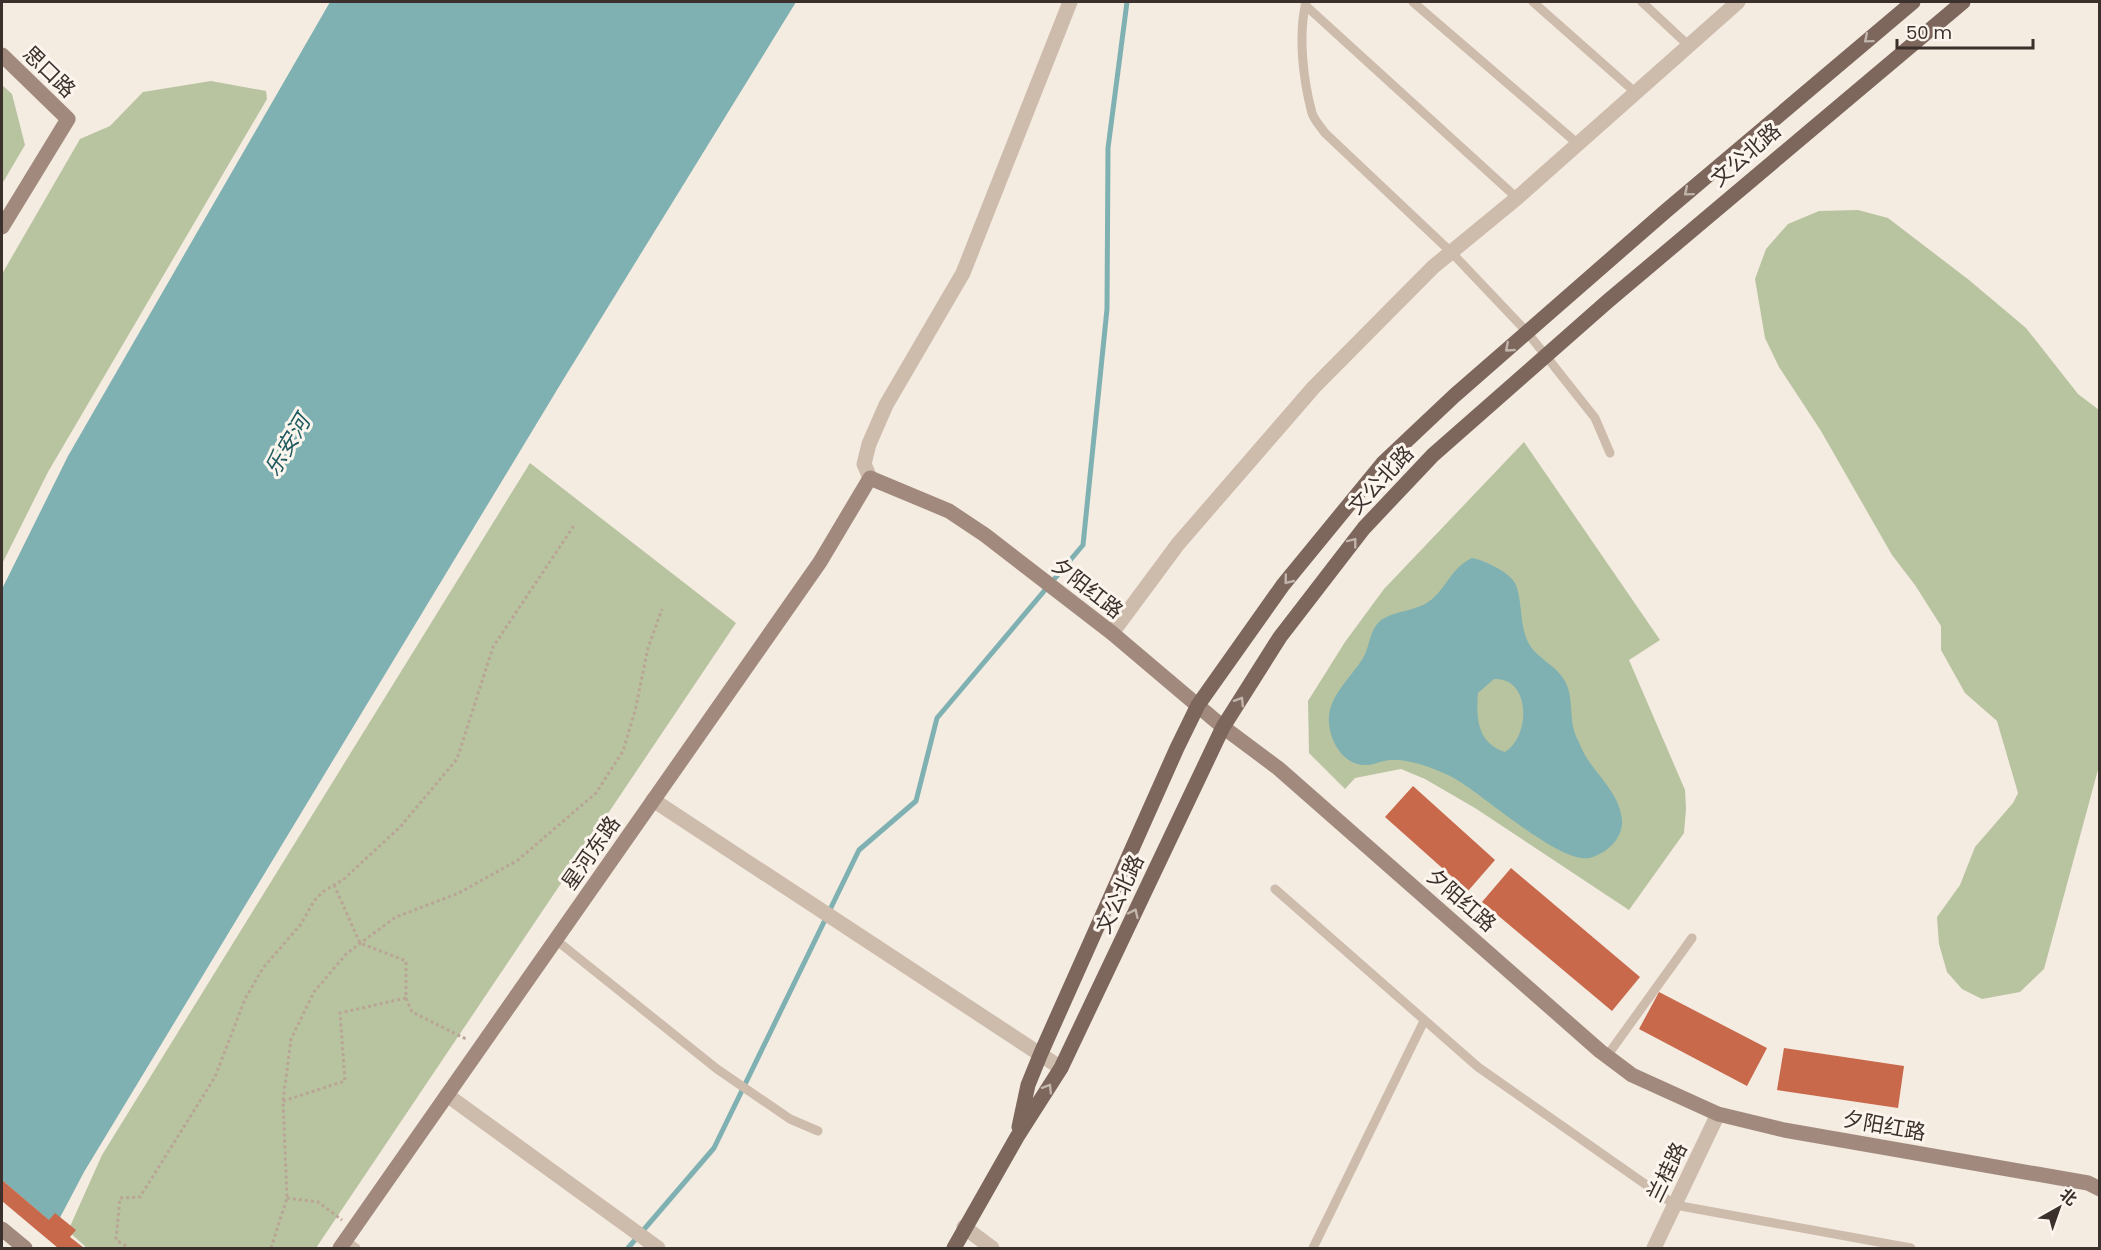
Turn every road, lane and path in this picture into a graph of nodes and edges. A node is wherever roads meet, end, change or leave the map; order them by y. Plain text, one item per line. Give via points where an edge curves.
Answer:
1 (1070, 2) edge
2 (1413, 2) edge
3 (1533, 2) edge
4 (1642, 2) edge
5 (1738, 2) edge
6 (1913, 2) edge
7 (1960, 2) edge
8 (1305, 3) edge
9 (1688, 45) junction
10 (2, 55) edge
11 (1635, 92) junction
12 (1578, 144) junction
13 (1517, 198) junction
14 (2, 227) edge
15 (1451, 252) junction
16 (1527, 332) junction
17 (1546, 355) junction
18 (1610, 453) dead end
19 (870, 478) junction
20 (575, 524) dead end
21 (662, 609) dead end
22 (1112, 633) junction
23 (1198, 705) junction
24 (1223, 727) junction
25 (653, 800) junction
26 (334, 885) junction
27 (1275, 889) dead end
28 (1692, 938) dead end
29 (556, 940) junction
30 (360, 943) junction
31 (406, 998) junction
32 (1424, 1021) junction
33 (482, 1046) junction
34 (1041, 1053) junction
35 (1607, 1056) junction
36 (1061, 1068) junction
37 (447, 1095) junction
38 (283, 1101) junction
39 (1718, 1114) junction
40 (818, 1131) dead end
41 (1017, 1137) junction
42 (2100, 1189) edge
43 (287, 1198) junction
44 (1675, 1205) junction
45 (964, 1227) junction
46 (2, 1229) edge
47 (349, 1242) edge
48 (654, 1245) edge
49 (126, 1246) dead end
50 (25, 1248) edge
51 (271, 1248) edge
52 (954, 1248) edge
53 (992, 1248) edge
54 (1313, 1248) edge
55 (1654, 1248) edge
56 (1911, 1248) edge

1 - 19 street via 963,273 886,405 869,444 864,464
2 - 12 lane
3 - 11 lane
4 - 9 lane
5 - 9 street
6 -> 16 main road, 文公北路
7 - 17 main road, 文公北路
8 - 13 lane
8 - 15 lane via 1305,70 1312,116 1325,133
9 - 11 street
10 - 14 street, 思口路 via 68,119
11 - 12 street
12 - 13 street
13 - 15 street
15 - 16 lane
15 - 22 street via 1314,387 1178,544
16 - 17 lane
16 -> 23 main road, 文公北路 via 1383,463 1283,585
17 - 18 lane via 1595,418
24 -> 17 main road, 文公北路 via 1280,637 1364,528 1432,455
19 - 22 street, 夕阳红路 via 949,511
19 - 25 street, 星河东路 via 820,562
20 - 26 path via 493,647 457,759 401,826
21 - 30 path via 648,648 623,751 596,793 518,860 459,892 396,917
22 - 23 street, 夕阳红路
23 - 24 street, 夕阳红路
23 - 34 main road, 文公北路
24 - 35 street, 夕阳红路 via 1278,768
36 -> 24 main road, 文公北路
25 - 29 street, 星河东路
25 - 34 street
26 - 30 path
26 - 49 path via 314,901 301,924 263,968 245,999 215,1077 140,1197 120,1197 116,1240
27 - 32 lane
28 - 35 lane
29 - 33 street, 星河东路
29 - 40 lane via 734,1080 790,1119
30 - 31 path via 406,961
30 - 38 path via 347,952 314,992 291,1039
31 - 33 path via 412,1012
31 - 38 path via 339,1013 345,1081
32 - 44 lane via 1478,1067
32 - 54 lane
33 - 37 street, 星河东路
34 - 36 street
34 - 41 main road, 文公北路 via 1028,1085
35 - 39 street, 夕阳红路 via 1632,1075
41 -> 36 main road, 文公北路
37 - 47 street, 星河东路
37 - 48 street
38 - 43 path
39 - 42 street, 夕阳红路 via 1784,1130 2088,1183
39 - 44 street, 兰桂路
41 - 45 main road, 文公北路
43 - 47 path via 318,1202
43 - 51 path
44 - 55 street, 兰桂路
44 - 56 lane
45 - 52 main road, 文公北路
45 - 53 street
46 - 50 street

